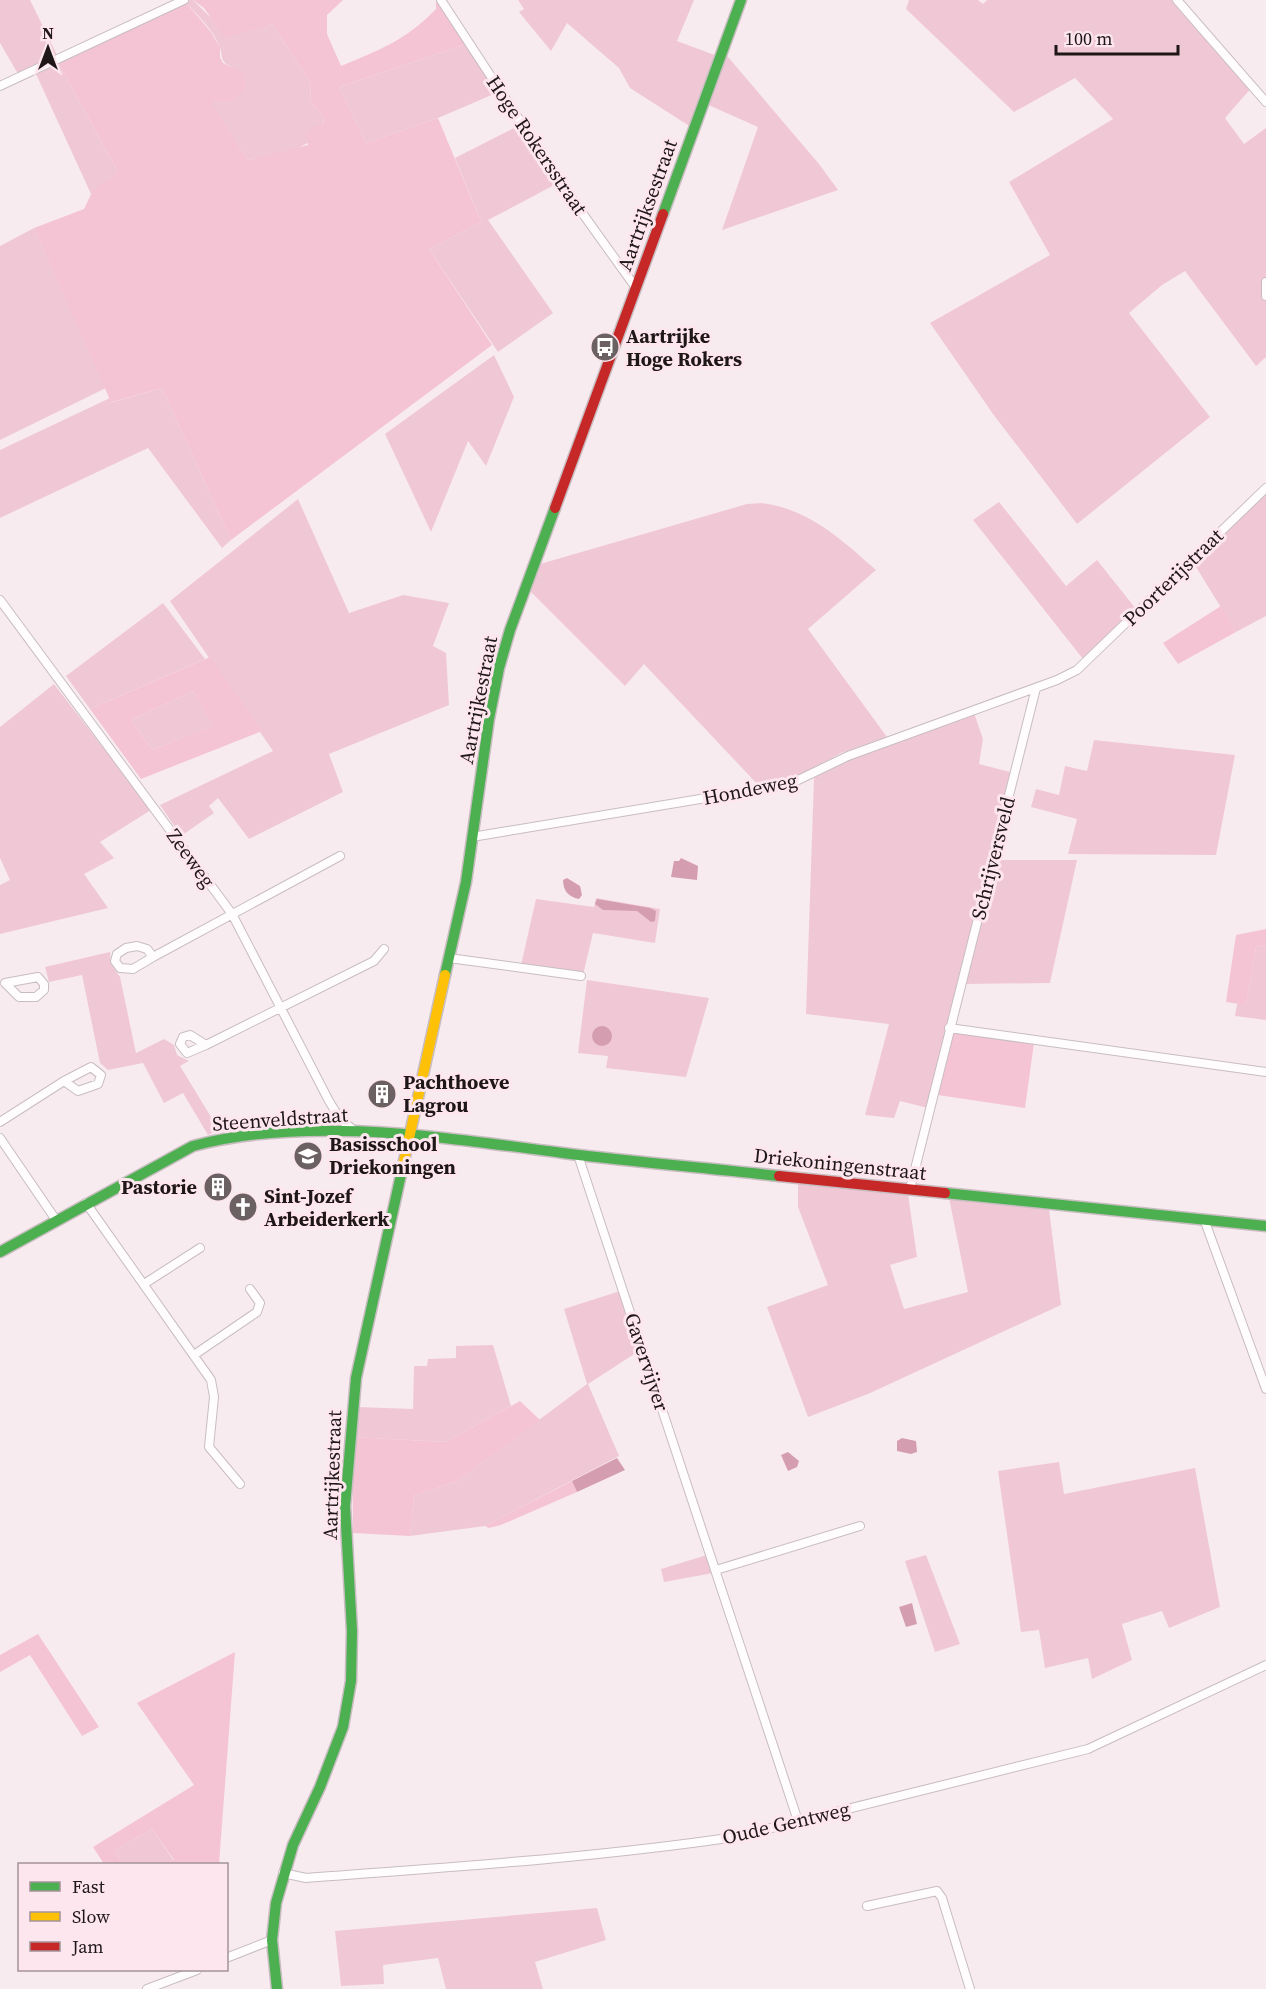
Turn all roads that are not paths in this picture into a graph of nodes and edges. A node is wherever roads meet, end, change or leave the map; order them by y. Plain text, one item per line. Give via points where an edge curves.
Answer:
1 (184, 0) edge
2 (441, 0) edge
3 (741, 0) edge
4 (1177, 0) edge
5 (0, 86) edge
6 (1266, 102) edge
7 (1266, 282) edge
8 (636, 288) junction
9 (1266, 296) edge
10 (586, 423) joint
11 (1266, 488) edge
12 (0, 600) edge
13 (1081, 666) joint
14 (1036, 688) junction
15 (472, 837) junction
16 (340, 856) dead end
17 (232, 914) junction
18 (384, 949) dead end
19 (153, 957) junction
20 (449, 958) junction
21 (580, 976) dead end
22 (3, 984) edge
23 (281, 1007) junction
24 (949, 1028) junction
25 (206, 1045) dead end
26 (1266, 1072) edge
27 (64, 1081) dead end
28 (0, 1122) edge
29 (356, 1132) junction
30 (411, 1134) junction
31 (0, 1138) edge
32 (578, 1155) junction
33 (910, 1189) junction
34 (87, 1203) junction
35 (1204, 1219) junction
36 (56, 1220) junction
37 (1266, 1226) edge
38 (200, 1248) dead end
39 (0, 1252) edge
40 (144, 1284) junction
41 (250, 1289) dead end
42 (194, 1355) junction
43 (1266, 1389) edge
44 (240, 1484) dead end
45 (860, 1526) dead end
46 (716, 1570) junction
47 (1266, 1665) edge
48 (798, 1821) junction
49 (283, 1874) junction
50 (867, 1906) dead end
51 (272, 1940) junction
52 (228, 1957) edge
53 (194, 1971) edge
54 (147, 1989) edge
55 (277, 1989) edge
56 (970, 1989) edge

1 - 5 street
2 - 8 street, Hoge Rokersstraat via 559,180
3 - 8 street, Aartrijksestraat
4 - 6 street
7 - 9 street
8 - 10 street, Aartrijksestraat
10 - 15 street, Aartrijkestraat via 498,668
11 - 13 street, Poorterijstraat
12 - 17 street, Zeeweg
13 - 14 street, Hondeweg
14 - 15 street, Hondeweg via 848,756 790,784
14 - 24 street, Schrijversveld
15 - 20 street, Aartrijkestraat
16 - 17 street
17 - 19 street
17 - 23 street, Zeeweg
18 - 23 street via 374,962
19 - 19 street via 147,949 132,946 117,954 115,961 120,968 129,970
20 - 21 street
20 - 30 street, Aartrijkestraat
22 - 22 street via 19,997 36,997 44,990 38,977
23 - 25 street
23 - 29 street, Zeeweg via 340,1119
24 - 26 street
24 - 33 street, Schrijversveld
27 - 28 street
29 - 30 street, Steenveldstraat
29 - 34 street, Steenveldstraat via 219,1139 193,1146
30 - 32 street, Driekoningenstraat
30 - 49 street, Aartrijkestraat via 351,1412 345,1506 351,1681 343,1727
31 - 36 street
32 - 33 street, Driekoningenstraat
32 - 46 street, Gavervijver
33 - 35 street, Driekoningenstraat
34 - 36 street, Steenveldstraat
34 - 40 street
35 - 37 street, Driekoningenstraat
35 - 43 street
36 - 39 street, Steenveldstraat
38 - 40 street
40 - 42 street
41 - 42 street via 260,1303 257,1312
42 - 44 street via 213,1388 209,1447
45 - 46 street
46 - 48 street, Gavervijver
47 - 48 street, Oude Gentweg via 1088,1749
48 - 49 street, Oude Gentweg via 684,1845 318,1877
49 - 51 street, Aartrijkestraat
50 - 56 street via 937,1891
51 - 52 street
51 - 55 street, Aartrijkestraat
53 - 54 street

